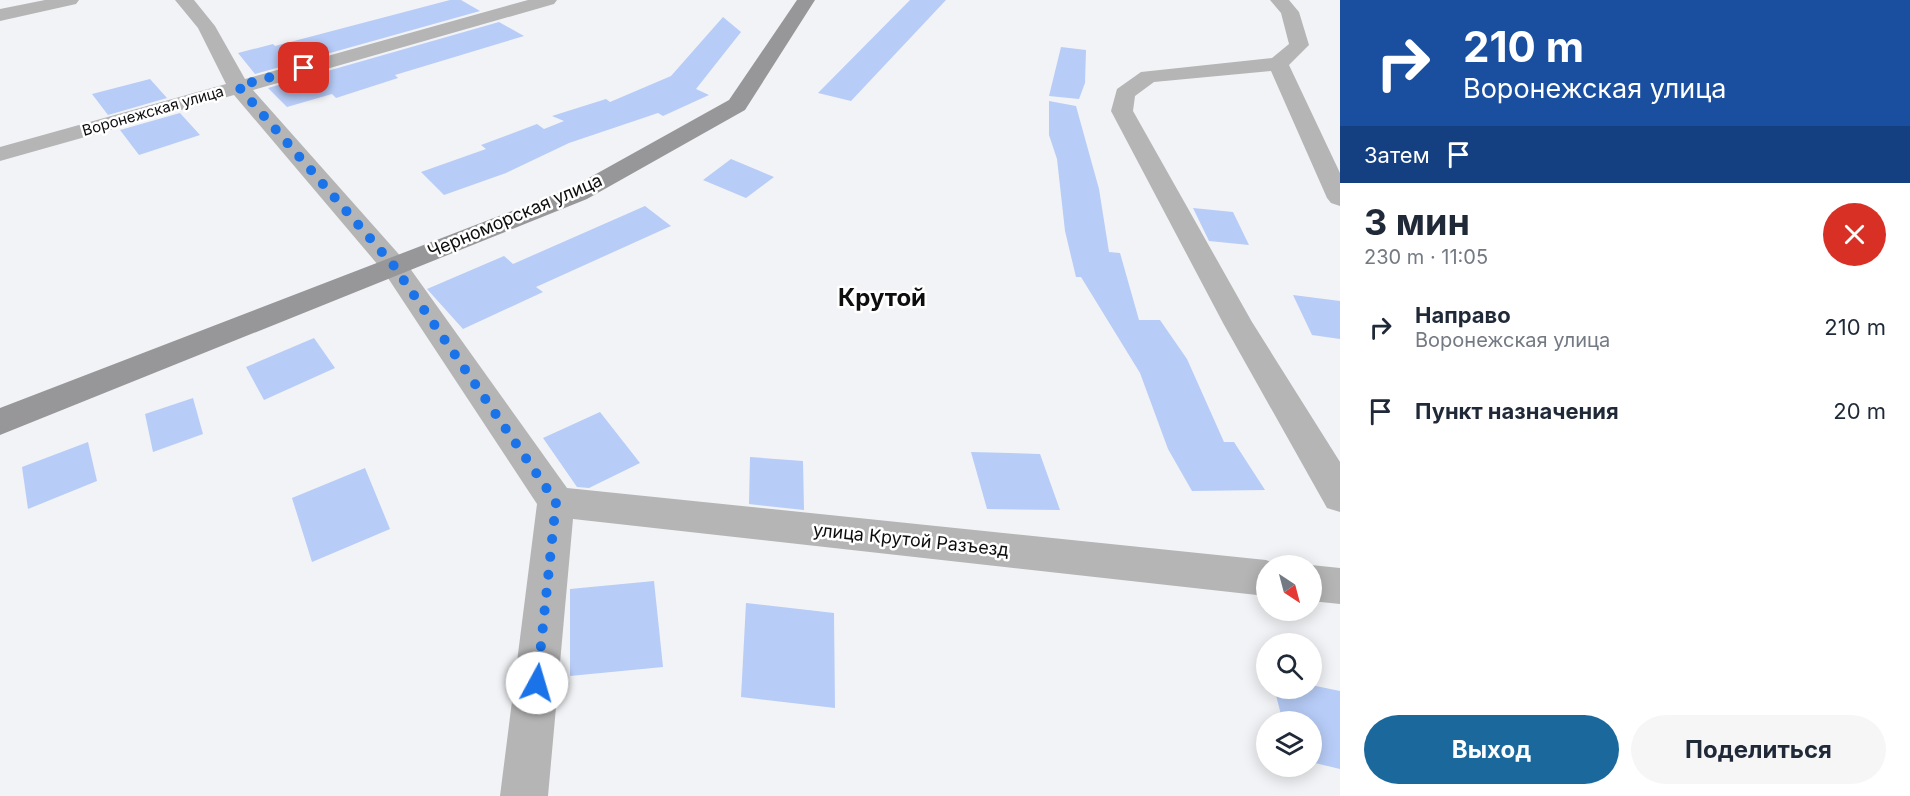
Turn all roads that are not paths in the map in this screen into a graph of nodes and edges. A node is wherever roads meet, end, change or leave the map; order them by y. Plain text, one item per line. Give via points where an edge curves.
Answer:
1 (70, 0) edge
2 (183, 0) edge
3 (548, 0) edge
4 (806, 0) edge
5 (1279, 0) edge
6 (0, 15) edge
7 (1278, 64) junction
8 (238, 86) junction
9 (0, 154) edge
10 (1340, 198) edge
11 (394, 266) junction
12 (0, 423) edge
13 (1340, 497) edge
14 (556, 502) junction
15 (1256, 577) edge
16 (1322, 584) edge
17 (1340, 586) edge
18 (524, 796) edge

1 - 6 street
2 - 8 street via 206,26
3 - 8 street, Воронежская улица
4 - 11 main road, Черноморская улица via 737,105 578,194
5 - 7 street via 1290,12 1299,45
7 - 10 street
7 - 13 street via 1148,76 1125,94 1122,111
8 - 9 street, Воронежская улица
8 - 11 street
11 - 12 main road, Черноморская улица
11 - 14 street
14 - 15 street, улица Крутой Разъезд
14 - 18 street
16 - 17 street

